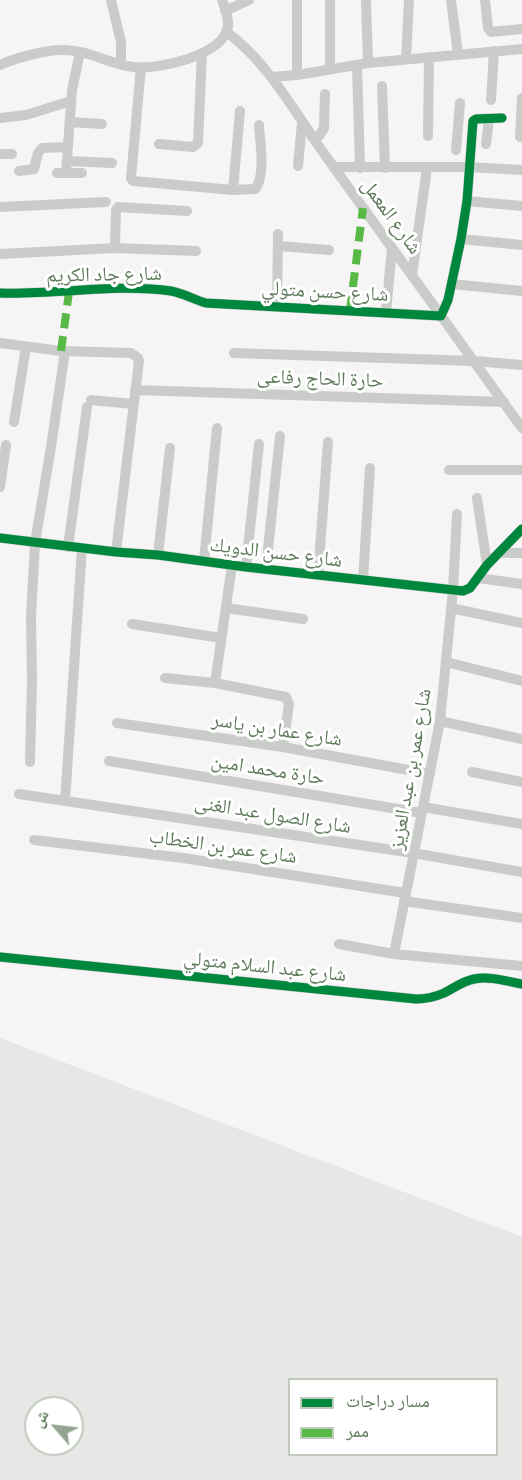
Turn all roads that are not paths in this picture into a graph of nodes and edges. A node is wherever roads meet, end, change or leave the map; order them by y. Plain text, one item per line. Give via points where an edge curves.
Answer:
1 (111, 0) edge
2 (222, 0) edge
3 (249, 0) edge
4 (297, 0) edge
5 (330, 0) edge
6 (366, 0) edge
7 (409, 0) edge
8 (451, 0) edge
9 (484, 0) edge
10 (225, 11) junction
11 (522, 29) edge
12 (226, 32) junction
13 (522, 49) edge
14 (494, 51) junction
15 (80, 52) junction
16 (202, 53) junction
17 (458, 54) junction
18 (429, 57) junction
19 (406, 59) junction
20 (362, 64) junction
21 (0, 65) edge
22 (121, 65) junction
23 (141, 67) junction
24 (330, 69) junction
25 (297, 75) junction
26 (271, 77) junction
27 (382, 86) dead end
28 (325, 94) dead end
29 (522, 98) edge
30 (71, 100) junction
31 (491, 100) dead end
32 (460, 103) dead end
33 (240, 111) dead end
34 (0, 118) edge
35 (502, 118) dead end
36 (489, 119) junction
37 (70, 122) junction
38 (302, 123) junction
39 (458, 123) junction
40 (102, 124) dead end
41 (473, 124) junction
42 (259, 125) dead end
43 (312, 136) junction
44 (428, 136) dead end
45 (520, 138) dead end
46 (159, 144) dead end
47 (486, 144) dead end
48 (68, 147) junction
49 (456, 150) dead end
50 (0, 154) edge
51 (12, 154) dead end
52 (112, 163) dead end
53 (298, 166) dead end
54 (334, 167) junction
55 (469, 167) junction
56 (360, 168) junction
57 (385, 168) junction
58 (427, 168) junction
59 (63, 169) junction
60 (522, 170) edge
61 (19, 171) dead end
62 (82, 173) dead end
63 (233, 190) junction
64 (467, 201) junction
65 (105, 202) dead end
66 (522, 206) edge
67 (0, 207) edge
68 (187, 211) dead end
69 (278, 234) dead end
70 (461, 239) junction
71 (522, 245) edge
72 (278, 246) junction
73 (115, 248) junction
74 (392, 248) junction
75 (329, 250) dead end
76 (196, 251) dead end
77 (0, 254) edge
78 (412, 275) junction
79 (452, 284) junction
80 (522, 291) edge
81 (0, 293) edge
82 (206, 303) joint
83 (277, 306) junction
84 (386, 312) junction
85 (441, 316) junction
86 (0, 343) edge
87 (26, 347) junction
88 (65, 351) junction
89 (234, 353) dead end
90 (474, 361) junction
91 (522, 365) edge
92 (135, 390) junction
93 (504, 402) junction
94 (133, 404) junction
95 (14, 422) dead end
96 (520, 423) edge
97 (217, 428) dead end
98 (280, 436) dead end
99 (328, 442) dead end
100 (259, 444) dead end
101 (6, 445) dead end
102 (170, 448) dead end
103 (370, 468) dead end
104 (449, 470) dead end
105 (522, 470) edge
106 (0, 487) edge
107 (477, 498) dead end
108 (457, 514) dead end
109 (522, 529) edge
110 (0, 538) edge
111 (35, 543) junction
112 (68, 547) junction
113 (82, 548) junction
114 (116, 552) junction
115 (499, 553) junction
116 (522, 554) edge
117 (158, 555) junction
118 (204, 561) junction
119 (232, 565) junction
120 (487, 565) junction
121 (246, 567) junction
122 (266, 568) junction
123 (318, 574) junction
124 (478, 578) junction
125 (363, 580) junction
126 (522, 584) edge
127 (453, 590) junction
128 (226, 608) junction
129 (452, 608) junction
130 (303, 619) dead end
131 (522, 623) edge
132 (132, 624) dead end
133 (221, 638) junction
134 (446, 662) junction
135 (165, 678) dead end
136 (522, 681) edge
137 (215, 683) junction
138 (440, 721) junction
139 (117, 723) dead end
140 (522, 739) edge
141 (283, 747) junction
142 (109, 761) dead end
143 (30, 762) dead end
144 (472, 772) dead end
145 (430, 774) junction
146 (522, 782) edge
147 (19, 794) dead end
148 (65, 801) junction
149 (423, 810) junction
150 (522, 824) edge
151 (34, 840) dead end
152 (413, 853) junction
153 (522, 872) edge
154 (404, 897) junction
155 (522, 918) edge
156 (339, 944) dead end
157 (394, 954) junction
158 (0, 957) edge
159 (522, 966) edge
160 (522, 984) edge

1 - 22 street via 121,42
2 - 10 street
3 - 10 street
4 - 25 street
5 - 24 street
6 - 20 street
7 - 19 street
8 - 17 street
9 - 11 street via 491,32
10 - 12 street
12 - 16 street via 217,45
12 - 26 street, شارع المعمل
13 - 14 street
14 - 17 street
14 - 31 street
15 - 21 street via 54,50
15 - 22 street
15 - 30 street
16 - 23 street
16 - 46 street via 198,143 193,147
17 - 18 street
18 - 19 street
18 - 44 street
19 - 20 street
20 - 24 street
20 - 56 street
22 - 23 street
23 - 63 street via 131,179
24 - 25 street
25 - 26 street
26 - 38 street, شارع المعمل
27 - 57 street
28 - 43 street via 324,128 319,136
29 - 45 street
30 - 34 street via 34,113
30 - 37 street
32 - 39 street
33 - 63 street
35 - 36 street
36 - 41 street via 476,119
36 - 47 street
37 - 40 street
37 - 48 street
38 - 43 street, شارع المعمل
38 - 53 street
39 - 41 street
39 - 49 street
41 - 55 street
42 - 63 street via 258,185 255,189
43 - 54 street, شارع المعمل
48 - 59 street
48 - 61 street via 42,148 34,169
50 - 51 street
52 - 59 street
54 - 56 street
54 - 74 street, شارع المعمل
55 - 58 street
55 - 60 street
55 - 64 street
56 - 57 street
57 - 58 street
58 - 78 street
59 - 62 street
64 - 66 street
64 - 70 street
65 - 67 street
68 - 73 street via 118,207
69 - 72 street
70 - 71 street
70 - 79 street
72 - 75 street
72 - 83 street
73 - 76 street
73 - 77 street
74 - 78 street, شارع المعمل
74 - 84 street
78 - 85 street, شارع المعمل
79 - 80 street
79 - 85 street
81 - 82 street, شارع جاد الكريم via 152,290 176,292
82 - 83 street, شارع حسن متولي
83 - 84 street, شارع حسن متولي
84 - 85 street, شارع حسن متولي
85 - 90 street, شارع المعمل
86 - 87 street
87 - 88 street
87 - 95 street
88 - 92 street via 136,355 139,361
88 - 111 street
89 - 90 street
90 - 91 street
90 - 93 street, شارع المعمل
92 - 93 street, حارة الحاج رفاعى
92 - 94 street
93 - 96 street, شارع المعمل
94 - 112 street via 89,403
94 - 114 street
97 - 118 street
98 - 122 street
99 - 123 street
100 - 121 street
101 - 106 street
102 - 117 street
103 - 125 street
104 - 105 street
107 - 120 street
108 - 127 street, شارع عمر بن عبد العزيز
109 - 115 street
110 - 111 street, شارع حسن الدويك
111 - 112 street, شارع حسن الدويك
111 - 143 street
112 - 113 street, شارع حسن الدويك
113 - 114 street, شارع حسن الدويك
113 - 148 street
114 - 117 street, شارع حسن الدويك
115 - 116 street
115 - 120 street
117 - 118 street, شارع حسن الدويك
118 - 119 street, شارع حسن الدويك
119 - 121 street, شارع حسن الدويك
119 - 128 street
120 - 124 street
121 - 122 street, شارع حسن الدويك
122 - 123 street, شارع حسن الدويك
123 - 125 street, شارع حسن الدويك
124 - 126 street
124 - 127 street via 467,590
125 - 127 street, شارع حسن الدويك
127 - 129 street, شارع عمر بن عبد العزيز
128 - 130 street
128 - 133 street
129 - 131 street
129 - 134 street, شارع عمر بن عبد العزيز
132 - 133 street
133 - 137 street
134 - 136 street
134 - 138 street, شارع عمر بن عبد العزيز
135 - 137 street
137 - 141 street via 286,697 289,704
138 - 140 street
138 - 145 street, شارع عمر بن عبد العزيز
139 - 141 street, شارع عمار بن ياسر
141 - 145 street, شارع عمار بن ياسر
142 - 149 street, حارة محمد امين
144 - 146 street
145 - 149 street, شارع عمر بن عبد العزيز
147 - 148 street, شارع الصول عبد الغنى
148 - 152 street, شارع الصول عبد الغنى
149 - 150 street, حارة محمد امين
149 - 152 street, شارع عمر بن عبد العزيز
151 - 154 street, شارع عمر بن الخطاب via 183,858
152 - 153 street, شارع الصول عبد الغنى
152 - 154 street, شارع عمر بن عبد العزيز
154 - 155 street, شارع عمر بن الخطاب
154 - 157 street, شارع عمر بن عبد العزيز
156 - 157 street
157 - 159 street
158 - 160 street, شارع عبد السلام متولي via 416,999 439,995 474,979

